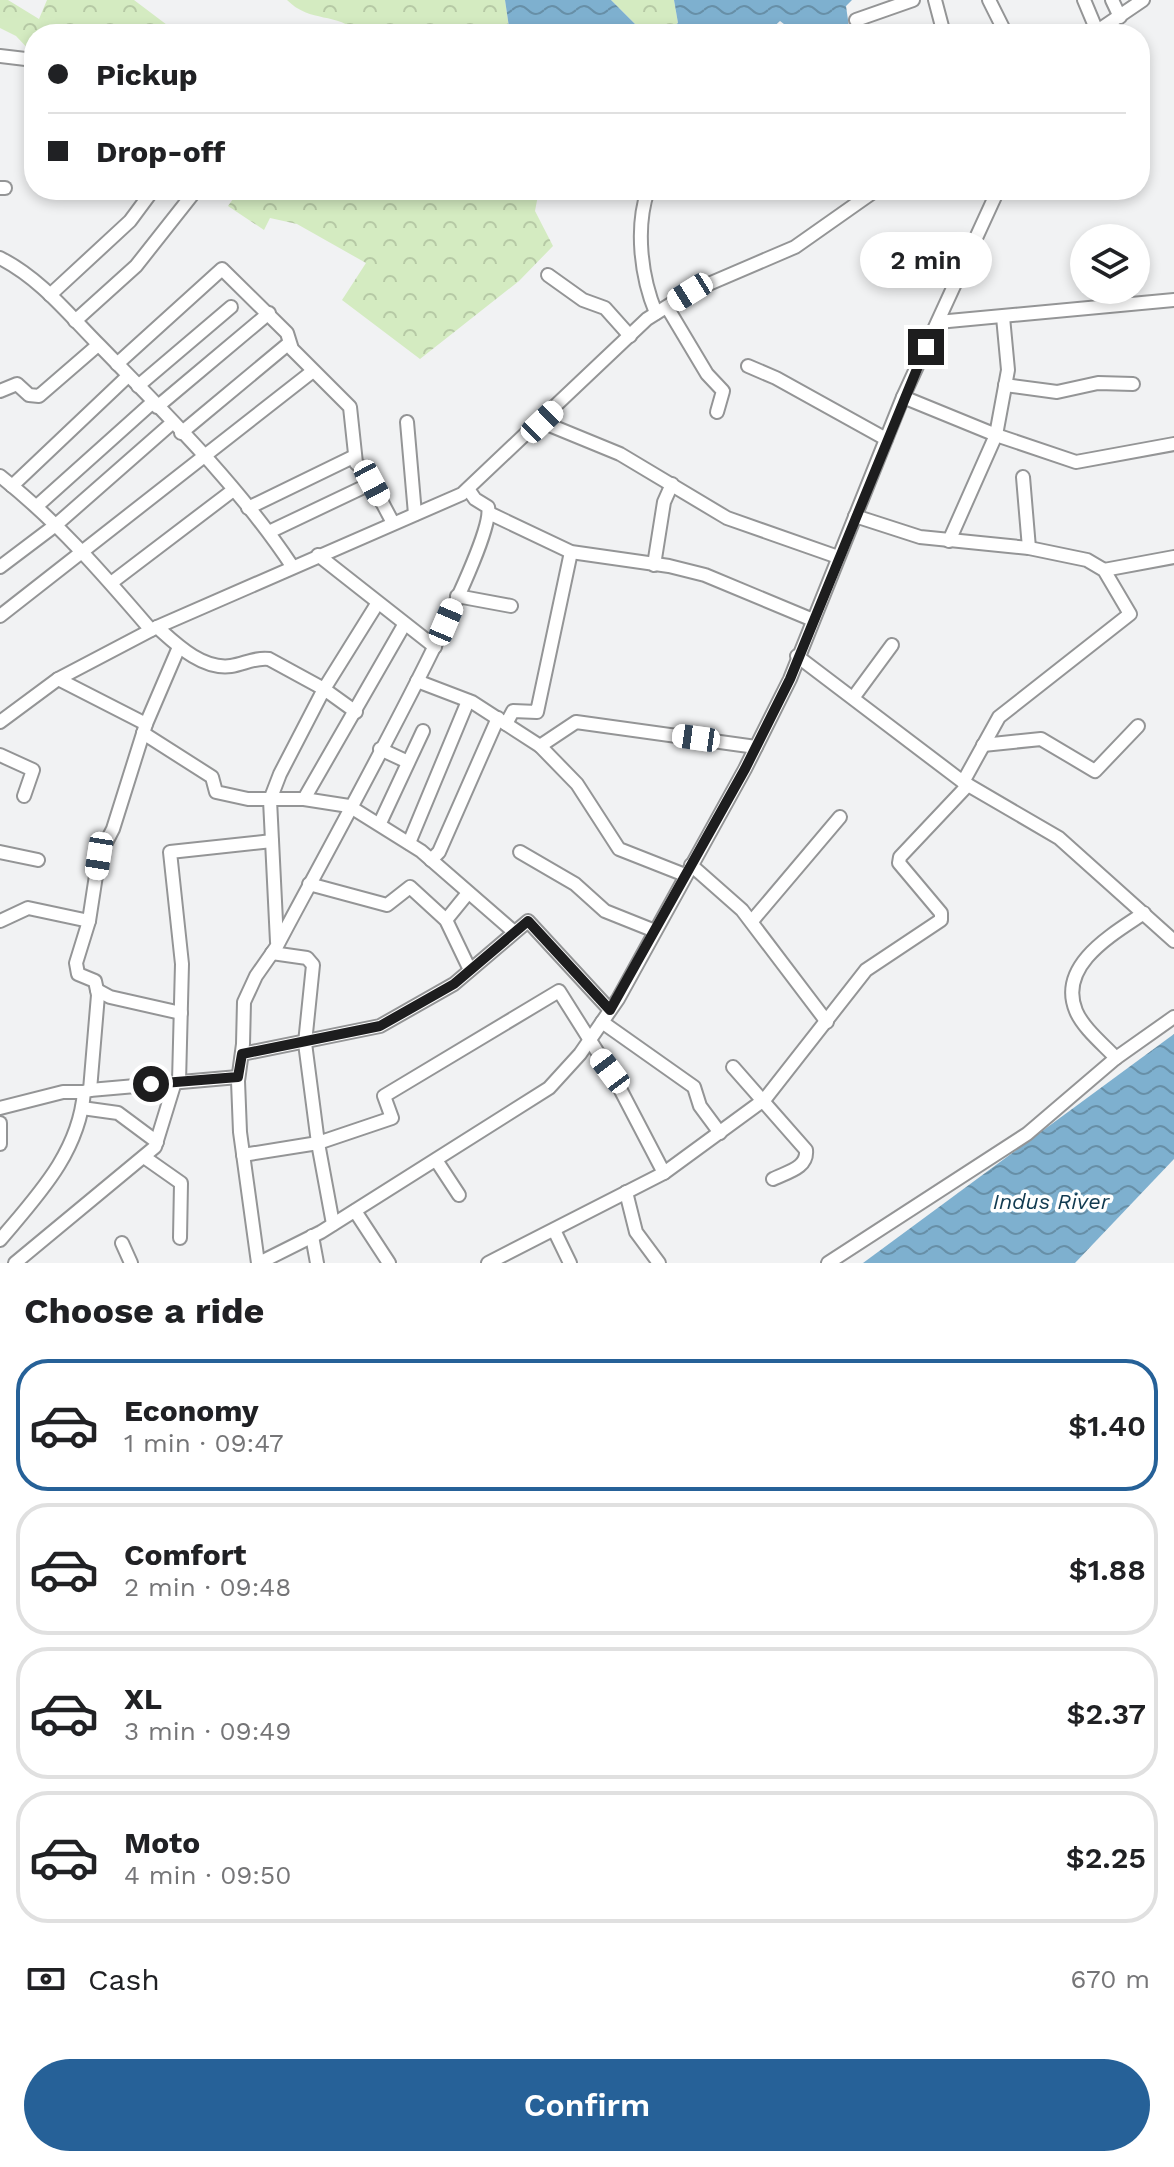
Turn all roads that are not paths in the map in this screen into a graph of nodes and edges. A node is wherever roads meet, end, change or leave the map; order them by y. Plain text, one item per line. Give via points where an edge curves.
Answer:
1 (913, 0) edge
2 (935, 0) edge
3 (989, 0) edge
4 (1084, 0) edge
5 (1112, 0) edge
6 (1143, 0) edge
7 (1120, 17) junction
8 (856, 20) dead end
9 (941, 24) edge
10 (1001, 24) edge
11 (1092, 24) edge
12 (1109, 24) edge
13 (0, 56) edge
14 (24, 59) edge
15 (146, 200) edge
16 (188, 200) edge
17 (645, 200) edge
18 (862, 200) edge
19 (993, 200) edge
20 (0, 258) edge
21 (548, 275) dead end
22 (50, 295) junction
23 (1174, 300) edge
24 (231, 307) dead end
25 (661, 310) junction
26 (269, 313) junction
27 (1003, 317) junction
28 (75, 321) junction
29 (938, 322) junction
30 (630, 336) junction
31 (288, 344) junction
32 (98, 345) junction
33 (117, 364) junction
34 (748, 366) dead end
35 (313, 371) junction
36 (128, 376) junction
37 (1133, 384) dead end
38 (1005, 385) junction
39 (138, 386) junction
40 (0, 391) edge
41 (903, 397) junction
42 (155, 404) junction
43 (717, 412) dead end
44 (407, 422) dead end
45 (542, 422) junction
46 (177, 428) junction
47 (996, 435) junction
48 (886, 439) junction
49 (1174, 444) edge
50 (355, 456) junction
51 (203, 457) junction
52 (0, 476) edge
53 (1023, 477) dead end
54 (372, 483) junction
55 (672, 484) junction
56 (12, 486) junction
57 (468, 489) junction
58 (232, 491) junction
59 (37, 506) junction
60 (248, 508) junction
61 (489, 513) junction
62 (415, 514) junction
63 (855, 516) junction
64 (393, 523) junction
65 (57, 524) junction
66 (269, 532) junction
67 (949, 541) junction
68 (1029, 548) junction
69 (83, 550) junction
70 (571, 552) junction
71 (318, 555) junction
72 (838, 557) junction
73 (1174, 557) edge
74 (654, 565) junction
75 (292, 566) junction
76 (0, 567) edge
77 (1104, 570) junction
78 (111, 583) junction
79 (457, 596) junction
80 (377, 604) junction
81 (511, 606) dead end
82 (0, 616) edge
83 (813, 620) junction
84 (404, 625) junction
85 (154, 628) junction
86 (892, 645) dead end
87 (179, 647) junction
88 (435, 647) junction
89 (797, 656) junction
90 (58, 679) junction
91 (417, 681) junction
92 (324, 689) junction
93 (853, 698) junction
94 (468, 701) junction
95 (356, 712) junction
96 (502, 721) junction
97 (0, 722) edge
98 (1138, 726) dead end
99 (144, 729) junction
100 (423, 731) dead end
101 (983, 745) junction
102 (540, 746) junction
103 (756, 747) junction
104 (380, 749) junction
105 (0, 755) edge
106 (408, 762) junction
107 (965, 784) junction
108 (24, 796) dead end
109 (304, 799) junction
110 (270, 800) junction
111 (349, 806) junction
112 (840, 817) dead end
113 (380, 823) junction
114 (272, 841) junction
115 (409, 843) junction
116 (0, 852) edge
117 (520, 852) dead end
118 (38, 860) dead end
119 (431, 860) junction
120 (688, 870) junction
121 (309, 884) junction
122 (468, 893) junction
123 (1144, 913) junction
124 (446, 920) junction
125 (0, 921) edge
126 (89, 921) junction
127 (752, 921) junction
128 (513, 931) junction
129 (655, 931) junction
130 (1174, 941) edge
131 (275, 949) junction
132 (470, 970) junction
133 (97, 990) junction
134 (610, 1010) junction
135 (181, 1013) junction
136 (1174, 1017) edge
137 (602, 1022) junction
138 (827, 1022) junction
139 (588, 1041) junction
140 (305, 1043) junction
141 (242, 1054) junction
142 (1116, 1058) junction
143 (733, 1067) dead end
144 (238, 1077) junction
145 (177, 1082) junction
146 (87, 1091) junction
147 (765, 1099) junction
148 (0, 1108) edge
149 (82, 1108) junction
150 (0, 1123) edge
151 (720, 1133) junction
152 (157, 1142) junction
153 (318, 1143) junction
154 (0, 1144) edge
155 (243, 1155) junction
156 (144, 1157) junction
157 (436, 1160) junction
158 (664, 1173) junction
159 (773, 1179) dead end
160 (626, 1192) junction
161 (459, 1195) dead end
162 (355, 1211) junction
163 (333, 1224) junction
164 (554, 1230) junction
165 (312, 1236) junction
166 (180, 1238) dead end
167 (0, 1240) edge
168 (122, 1243) dead end
169 (15, 1263) edge
170 (131, 1263) edge
171 (259, 1263) edge
172 (317, 1263) edge
173 (389, 1263) edge
174 (488, 1263) edge
175 (570, 1263) edge
176 (659, 1263) edge
177 (828, 1263) edge

1 - 8 street
2 - 9 street
3 - 10 street
4 - 11 street
5 - 7 street
6 - 7 street
7 - 12 street
13 - 14 street
15 - 22 street
16 - 28 street via 136,266
17 - 25 street via 641,251
18 - 25 street via 795,247
19 - 29 street
20 - 22 street via 29,273
21 - 30 street via 583,300 605,308
22 - 28 street
23 - 27 street
24 - 39 street
25 - 30 street
25 - 43 street via 723,391
26 - 31 street via 287,333
26 - 33 street via 222,269
26 - 42 street
27 - 29 street
27 - 38 street
28 - 32 street
29 - 41 street
30 - 45 street
31 - 35 street
31 - 46 street
32 - 33 street
32 - 40 street via 39,396 17,384
33 - 36 street
34 - 48 street
35 - 50 street via 350,407
35 - 51 street
36 - 39 street
36 - 56 street
37 - 38 street via 1098,383 1057,392
38 - 47 street
39 - 42 street
41 - 47 street
41 - 48 street
42 - 46 street
42 - 59 street
44 - 62 street
45 - 55 street via 620,454
45 - 57 street
46 - 51 street
46 - 65 street
47 - 49 street via 1076,462
47 - 67 street
48 - 63 street
50 - 54 street
50 - 60 street
51 - 58 street
51 - 69 street
52 - 56 street
53 - 68 street
54 - 64 street
54 - 66 street
55 - 72 street via 727,518
55 - 74 street
56 - 59 street
57 - 61 street
57 - 62 street
58 - 60 street
58 - 78 street
59 - 65 street
60 - 66 street
61 - 70 street
61 - 79 street
62 - 64 street
63 - 67 street
63 - 72 street
64 - 71 street
65 - 69 street
65 - 76 street
66 - 75 street
67 - 68 street
68 - 77 street via 1087,560
69 - 78 street
69 - 82 street
70 - 74 street
70 - 96 street via 537,712 513,711
71 - 75 street
71 - 80 street
72 - 83 street
73 - 77 street
74 - 83 street via 705,575
75 - 85 street
77 - 101 street via 1130,614 999,717
78 - 85 street
79 - 81 street
79 - 88 street
80 - 84 street
80 - 92 street
83 - 89 street
84 - 88 street
84 - 95 street
85 - 87 street
85 - 90 street
86 - 93 street
87 - 92 street via 208,664 226,667 269,659
87 - 99 street
88 - 91 street
89 - 93 street
89 - 103 street
90 - 97 street
90 - 99 street
91 - 94 street
91 - 104 street
92 - 95 street
92 - 110 street
93 - 107 street
94 - 96 street
94 - 115 street
95 - 109 street
96 - 102 street
96 - 119 street
98 - 101 street via 1095,771 1041,739
99 - 110 street via 212,777 216,792
99 - 126 street via 113,829 99,856
100 - 106 street
101 - 107 street
102 - 103 street via 576,722
102 - 120 street via 577,784 619,849
103 - 120 street
104 - 106 street
104 - 111 street
105 - 108 street via 33,770
106 - 113 street
107 - 123 street via 1059,838
107 - 138 street via 900,857 899,863 941,913 941,920 866,970
109 - 110 street
109 - 111 street
110 - 114 street
111 - 113 street
111 - 121 street
112 - 127 street
113 - 115 street
114 - 131 street
114 - 135 street via 170,852 181,942
115 - 119 street
116 - 118 street
117 - 129 street via 575,884 605,911
119 - 122 street
120 - 127 street
120 - 129 street
121 - 124 street via 387,905 410,887
121 - 131 street
122 - 124 street
122 - 128 street
123 - 130 street
123 - 142 street via 1095,947 1077,973 1072,998 1077,1014
124 - 132 street
125 - 126 street via 28,908
126 - 133 street via 76,969 95,981
127 - 138 street
128 - 132 street
128 - 134 street via 528,921
129 - 134 street
131 - 140 street via 307,958 313,965
131 - 141 street via 244,1002
132 - 140 street via 380,1026
133 - 135 street
133 - 146 street
134 - 137 street
135 - 145 street
136 - 142 street
137 - 139 street
137 - 151 street via 694,1087 700,1106
138 - 147 street
139 - 153 street via 559,991 384,1096 392,1118
139 - 157 street via 549,1088
139 - 158 street via 617,1083
140 - 141 street
140 - 153 street
141 - 144 street
142 - 177 street via 1027,1134
143 - 147 street
144 - 145 street
144 - 155 street
145 - 146 street
145 - 152 street
146 - 148 street
146 - 149 street
147 - 151 street
147 - 159 street via 807,1158
149 - 152 street via 118,1113
149 - 167 street via 63,1160
150 - 154 street
151 - 158 street
152 - 156 street
153 - 155 street
153 - 163 street
155 - 171 street
156 - 166 street via 181,1183
156 - 169 street
157 - 161 street
157 - 162 street
158 - 160 street
160 - 164 street
160 - 176 street via 636,1232
162 - 163 street
162 - 173 street
163 - 165 street
164 - 174 street
164 - 175 street
165 - 171 street
165 - 172 street
168 - 170 street

